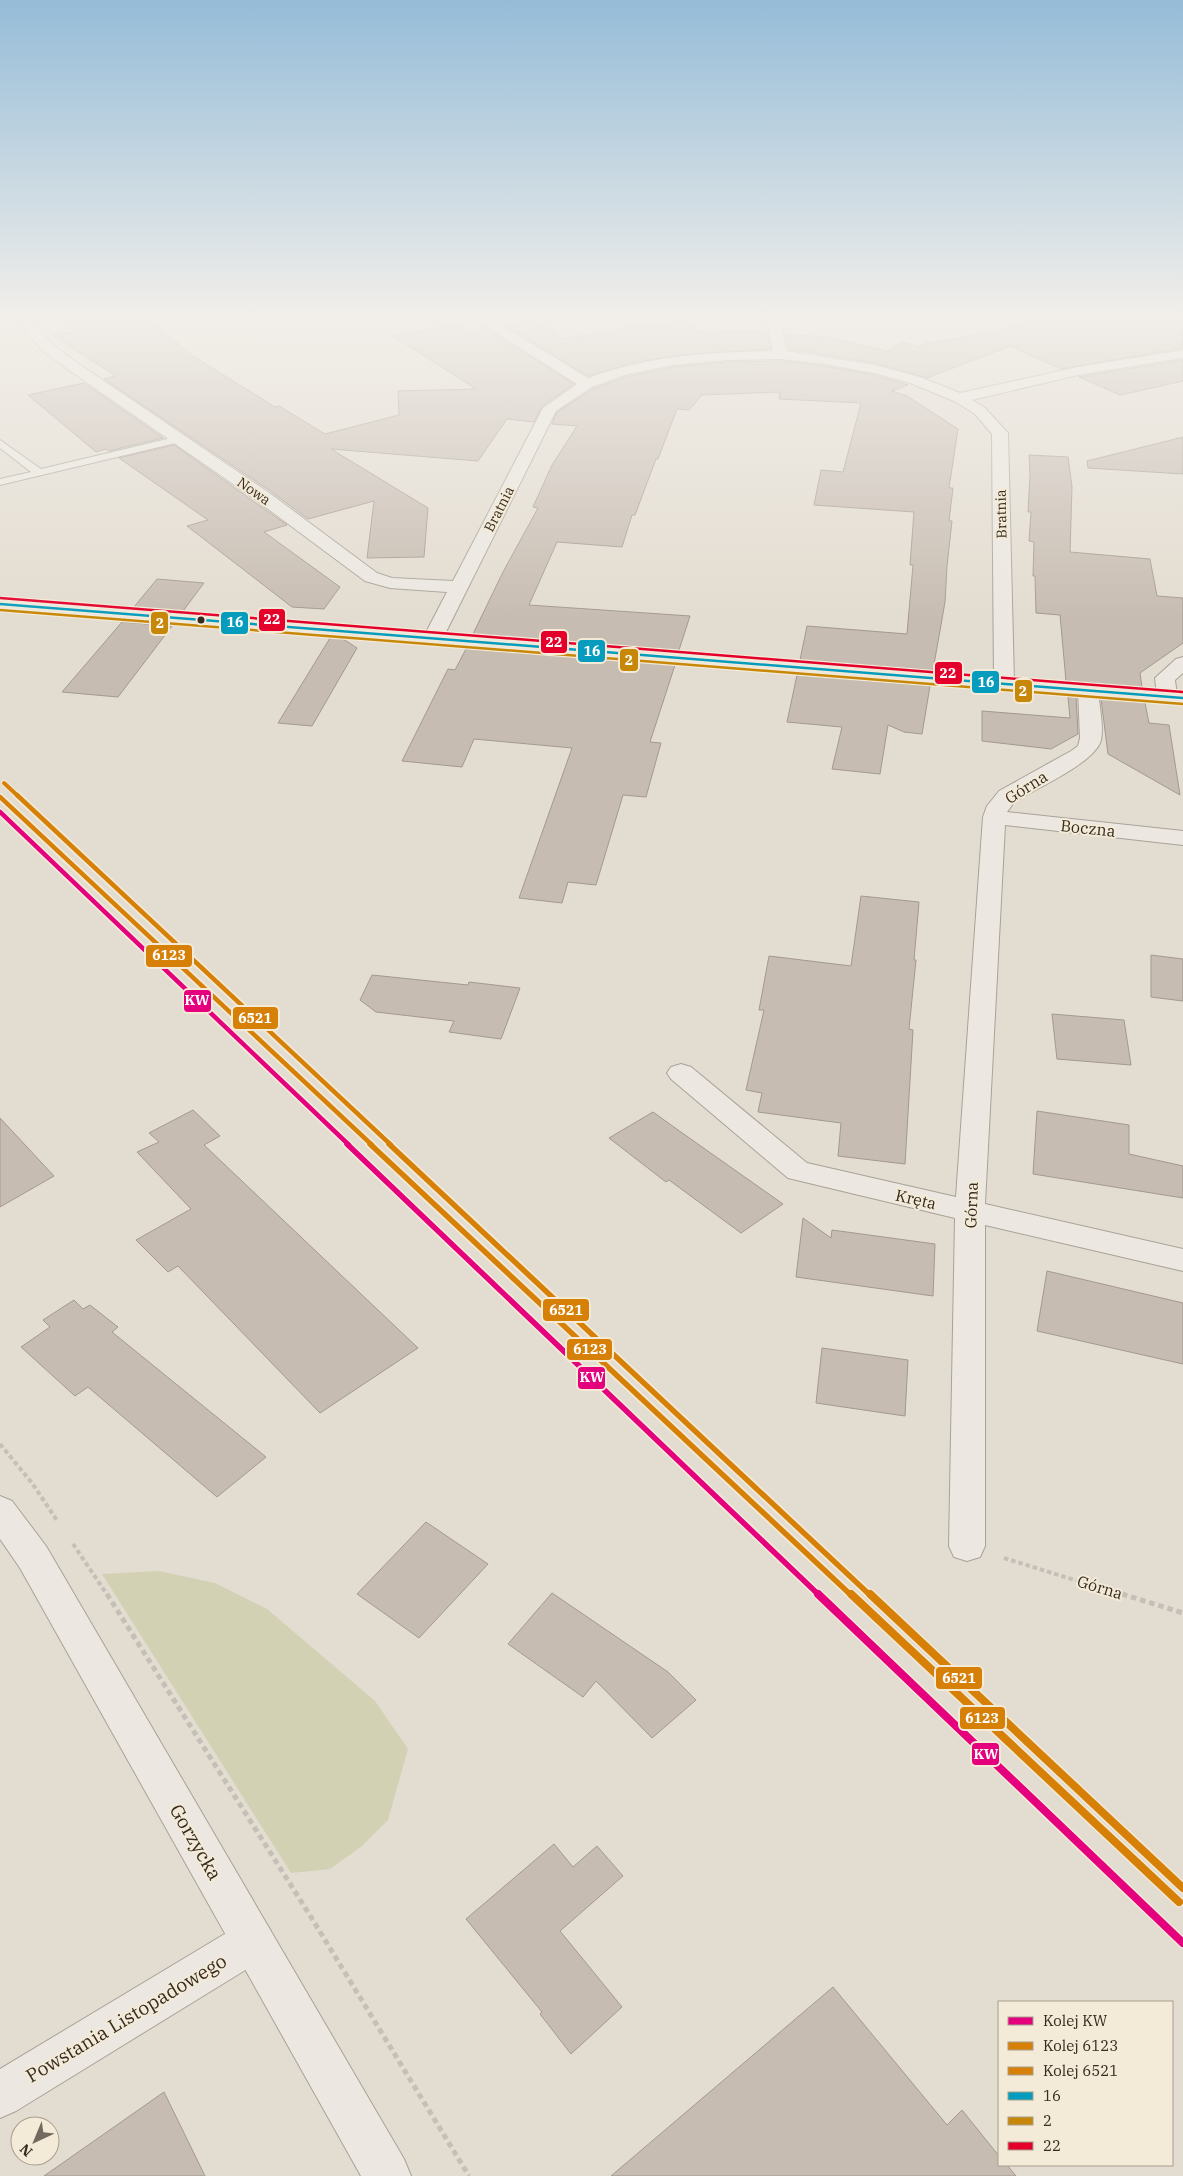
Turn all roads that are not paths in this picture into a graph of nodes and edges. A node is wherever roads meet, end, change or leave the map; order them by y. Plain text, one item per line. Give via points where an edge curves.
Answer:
1 (149, 418) edge
2 (545, 418) edge
3 (986, 418) edge
4 (180, 439) junction
5 (0, 443) edge
6 (39, 473) junction
7 (0, 482) edge
8 (459, 587) junction
9 (0, 604) edge
10 (433, 638) junction
11 (1183, 663) edge
12 (1004, 684) junction
13 (1088, 690) junction
14 (1175, 697) edge
15 (994, 817) junction
16 (1183, 838) edge
17 (681, 1073) dead end
18 (970, 1211) junction
19 (1183, 1260) edge
20 (0, 1512) edge
21 (967, 1546) road end
22 (253, 1941) junction
23 (0, 2095) edge
24 (387, 2176) edge

1 - 4 street, Nowa
2 - 8 street, Bratnia
3 - 12 street, Bratnia via 1000,433
4 - 6 lane
4 - 8 street, Nowa via 371,577 390,583
5 - 6 lane
6 - 7 lane
8 - 10 street, Bratnia
9 - 10 street
10 - 12 street
11 - 14 street via 1165,678
12 - 13 street
13 - 14 street
13 - 15 street, Górna via 1092,738 1088,748 1007,796
15 - 16 street, Boczna
15 - 18 street, Górna
17 - 18 street, Kręta via 798,1171
18 - 19 street, Kręta
18 - 21 street, Górna
20 - 22 street, Gorzycka via 33,1557
22 - 23 street, Powstania Listopadowego
22 - 24 street, Gorzycka

